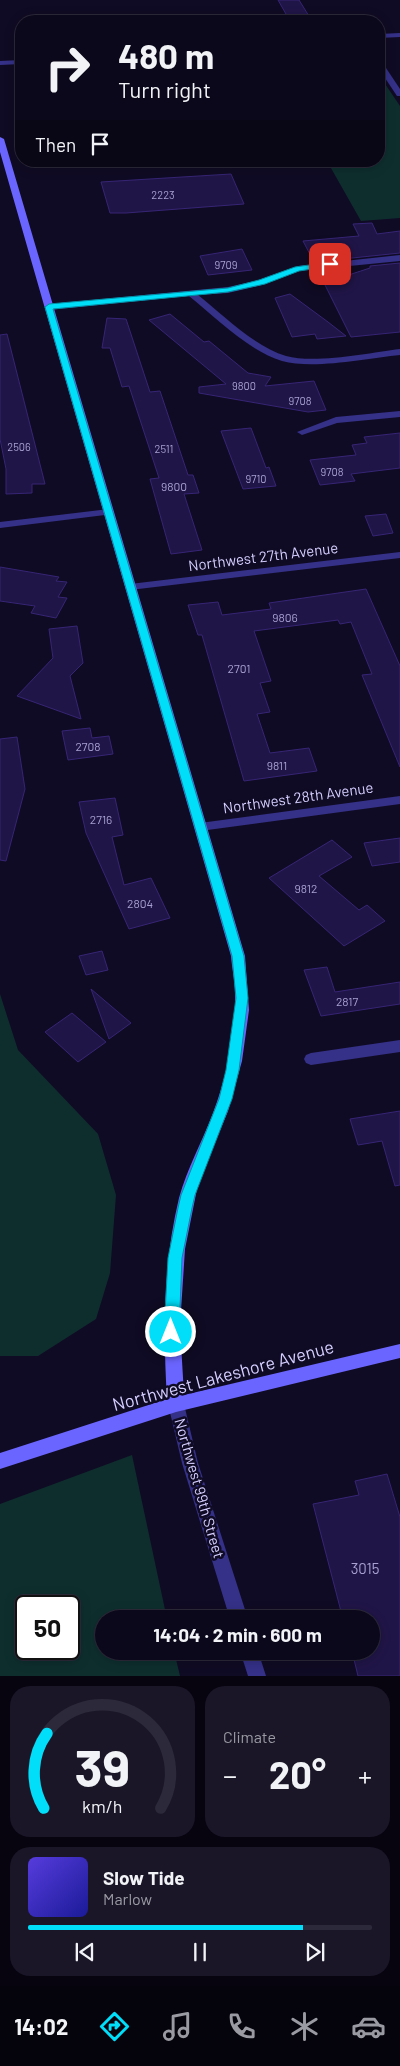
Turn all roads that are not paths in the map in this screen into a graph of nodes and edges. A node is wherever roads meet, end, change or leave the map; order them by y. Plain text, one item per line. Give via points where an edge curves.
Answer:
1 (400, 35) edge
2 (385, 36) edge
3 (15, 63) edge
4 (0, 64) edge
5 (385, 73) edge
6 (400, 94) edge
7 (0, 139) edge
8 (400, 258) edge
9 (191, 294) junction
10 (49, 307) junction
11 (400, 352) edge
12 (400, 414) edge
13 (302, 432) dead end
14 (108, 512) junction
15 (0, 524) edge
16 (399, 556) edge
17 (130, 587) junction
18 (400, 800) edge
19 (200, 827) junction
20 (400, 1046) edge
21 (311, 1059) dead end
22 (400, 1351) edge
23 (176, 1404) junction
24 (0, 1461) edge
25 (236, 1610) edge
26 (252, 1660) edge
27 (257, 1676) edge

1 - 2 street
3 - 4 street
5 - 6 street
7 - 10 main road, Northwest 99th Street
8 - 9 street via 298,269 228,290
9 - 10 street
9 - 11 street via 264,349 286,358 314,360
10 - 14 main road, Northwest 99th Street
12 - 13 street via 336,420
14 - 15 street
14 - 17 main road, Northwest 99th Street
16 - 17 street, Northwest 27th Avenue
17 - 19 main road, Northwest 99th Street
18 - 19 street, Northwest 28th Avenue
19 - 23 main road, Northwest 99th Street via 238,956 242,998 233,1070 188,1195 176,1246 171,1324
20 - 21 street
22 - 23 main road, Northwest Lakeshore Avenue
23 - 24 main road, Northwest Lakeshore Avenue
23 - 25 street, Northwest 99th Street via 190,1463
26 - 27 street

